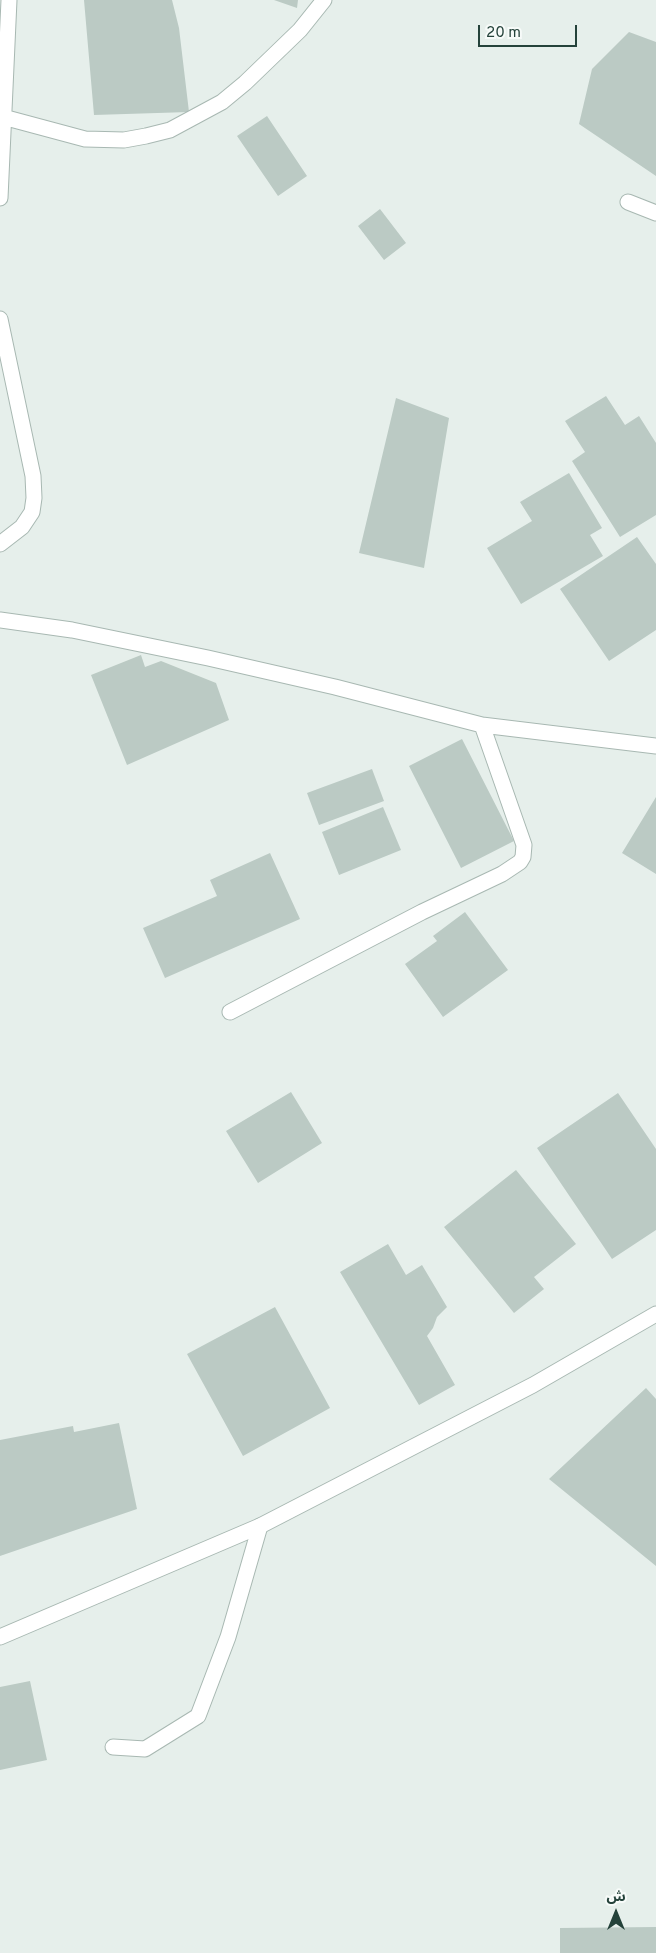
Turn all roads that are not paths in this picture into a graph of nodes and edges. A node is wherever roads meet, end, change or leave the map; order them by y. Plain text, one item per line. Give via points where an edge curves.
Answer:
1 (9, 0) edge
2 (324, 0) edge
3 (4, 116) junction
4 (0, 194) edge
5 (628, 202) dead end
6 (656, 213) edge
7 (0, 319) edge
8 (0, 544) edge
9 (0, 620) edge
10 (482, 725) junction
11 (656, 746) edge
12 (230, 1012) dead end
13 (656, 1314) edge
14 (260, 1526) junction
15 (0, 1637) edge
16 (113, 1747) dead end

1 - 3 street
2 - 3 street via 300,30 245,83 222,102 170,130 124,140 85,139
3 - 4 street
5 - 6 street
7 - 8 street via 33,476 34,498 32,512 22,527
9 - 10 street via 72,630 208,658
10 - 11 street
10 - 12 street via 524,845 520,862
13 - 14 street via 533,1384
14 - 15 street
14 - 16 street via 228,1637 198,1716 144,1749

